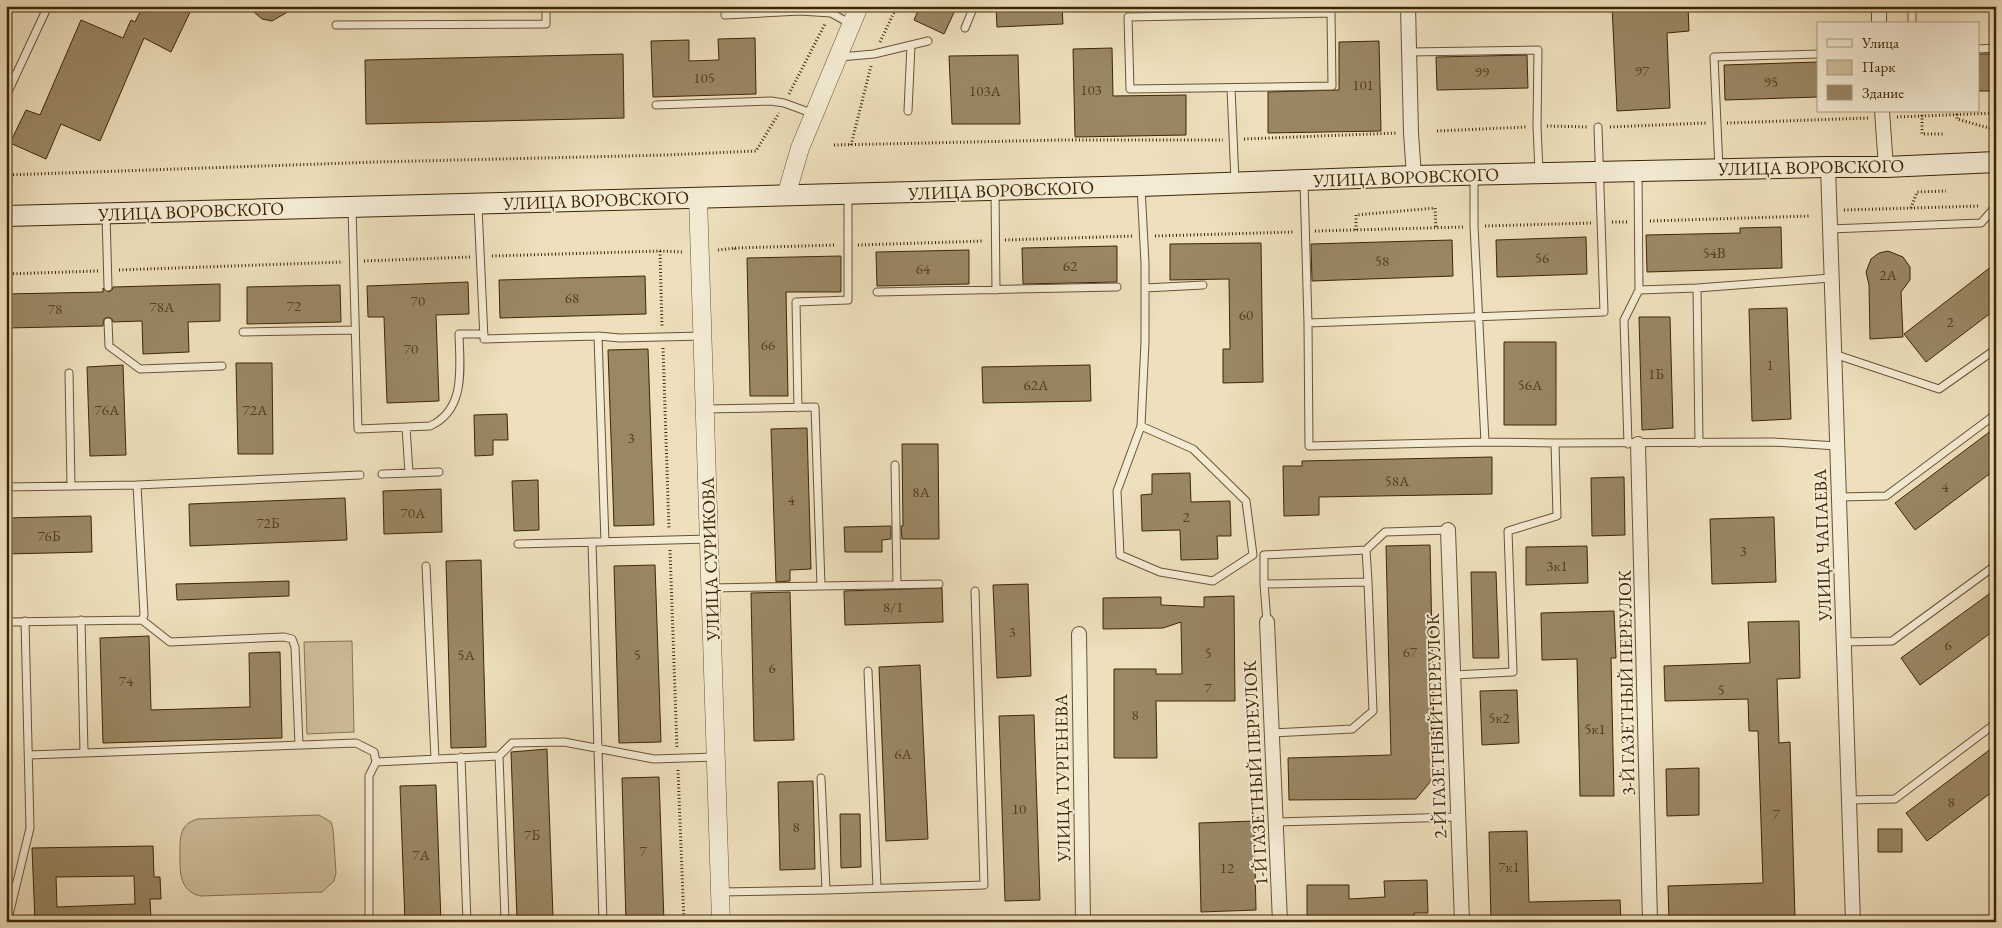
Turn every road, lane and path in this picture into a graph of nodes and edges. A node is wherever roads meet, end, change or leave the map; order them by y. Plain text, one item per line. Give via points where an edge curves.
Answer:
1 (48, 6) edge
2 (546, 6) edge
3 (725, 6) edge
4 (859, 6) edge
5 (897, 6) edge
6 (974, 6) edge
7 (1408, 6) edge
8 (1879, 6) edge
9 (1912, 6) edge
10 (830, 14) junction
11 (1879, 22) edge
12 (1912, 22) edge
13 (851, 24) junction
14 (336, 25) dead end
15 (965, 28) dead end
16 (928, 41) dead end
17 (910, 45) junction
18 (1996, 48) edge
19 (1980, 49) edge
20 (1408, 52) junction
21 (874, 54) junction
22 (1817, 54) edge
23 (837, 58) junction
24 (1231, 88) junction
25 (6, 96) edge
26 (784, 103) junction
27 (656, 104) dead end
28 (908, 111) dead end
29 (1882, 112) edge
30 (1995, 113) edge
31 (815, 114) junction
32 (1957, 114) junction
33 (1922, 116) junction
34 (1897, 117) dead end
35 (1869, 118) dead end
36 (1717, 123) junction
37 (1695, 124) dead end
38 (1537, 126) junction
39 (1598, 127) junction
40 (1996, 130) edge
41 (1437, 131) dead end
42 (1397, 133) dead end
43 (1944, 134) dead end
44 (1233, 140) junction
45 (834, 145) dead end
46 (851, 145) junction
47 (1996, 162) edge
48 (1828, 167) junction
49 (1886, 167) junction
50 (1719, 169) junction
51 (1599, 172) junction
52 (1638, 172) junction
53 (1539, 174) junction
54 (6, 175) edge
55 (1474, 175) junction
56 (1414, 176) junction
57 (1304, 180) junction
58 (1235, 183) junction
59 (1141, 186) junction
60 (995, 190) junction
61 (1946, 191) dead end
62 (848, 194) junction
63 (786, 196) junction
64 (698, 197) junction
65 (478, 203) junction
66 (1986, 206) dead end
67 (1996, 206) edge
68 (352, 207) junction
69 (1911, 208) junction
70 (1841, 211) dead end
71 (106, 214) junction
72 (6, 216) edge
73 (1809, 216) dead end
74 (1659, 221) dead end
75 (1618, 222) dead end
76 (1600, 223) junction
77 (1474, 226) junction
78 (1436, 228) junction
79 (1830, 229) junction
80 (1356, 230) junction
81 (1304, 231) junction
82 (1144, 236) junction
83 (995, 240) junction
84 (848, 245) junction
85 (660, 250) junction
86 (718, 250) dead end
87 (683, 252) dead end
88 (481, 257) junction
89 (352, 261) junction
90 (107, 271) junction
91 (6, 274) edge
92 (1831, 278) junction
93 (1203, 285) dead end
94 (108, 287) dead end
95 (1117, 287) dead end
96 (1145, 288) junction
97 (1696, 288) junction
98 (996, 290) junction
99 (1639, 290) junction
100 (877, 292) dead end
101 (1479, 316) junction
102 (108, 322) dead end
103 (1308, 323) junction
104 (355, 330) junction
105 (243, 332) dead end
106 (484, 334) junction
107 (598, 336) junction
108 (703, 336) junction
109 (662, 337) junction
110 (1996, 349) edge
111 (1834, 354) junction
112 (222, 366) dead end
113 (68, 374) dead end
114 (798, 408) junction
115 (705, 409) junction
116 (1996, 414) edge
117 (1141, 426) junction
118 (406, 427) junction
119 (1485, 442) junction
120 (1555, 443) junction
121 (1699, 443) junction
122 (1633, 444) junction
123 (1837, 446) junction
124 (895, 465) dead end
125 (439, 472) dead end
126 (409, 473) junction
127 (382, 474) dead end
128 (360, 476) dead end
129 (137, 485) junction
130 (71, 486) junction
131 (6, 487) edge
132 (1839, 497) junction
133 (1448, 530) joint
134 (709, 539) junction
135 (670, 540) junction
136 (592, 542) junction
137 (605, 542) junction
138 (518, 544) dead end
139 (1366, 550) junction
140 (1996, 565) edge
141 (426, 566) dead end
142 (1368, 582) junction
143 (940, 584) dead end
144 (1264, 584) junction
145 (897, 585) junction
146 (821, 586) junction
147 (710, 588) junction
148 (975, 591) dead end
149 (80, 620) junction
150 (142, 620) junction
151 (24, 621) junction
152 (6, 622) edge
153 (1267, 622) joint
154 (1079, 634) dead end
155 (1844, 642) junction
156 (868, 671) dead end
157 (1453, 675) junction
158 (1996, 722) edge
159 (1272, 733) junction
160 (299, 745) junction
161 (598, 748) junction
162 (84, 753) junction
163 (29, 755) junction
164 (499, 756) junction
165 (461, 757) junction
166 (716, 757) junction
167 (434, 758) junction
168 (678, 758) junction
169 (376, 762) junction
170 (821, 778) dead end
171 (1849, 800) junction
172 (1458, 817) junction
173 (1276, 822) junction
174 (877, 888) junction
175 (826, 890) junction
176 (720, 892) junction
177 (7, 920) edge
178 (369, 922) edge
179 (467, 922) edge
180 (508, 922) edge
181 (603, 922) edge
182 (684, 922) edge
183 (721, 922) edge
184 (1083, 922) edge
185 (1280, 922) edge
186 (1462, 922) edge
187 (1650, 922) edge
188 (1853, 922) edge

1 - 25 lane
2 - 14 lane via 546,24
3 - 10 lane via 725,15 800,11
4 - 13 street
5 - 21 path
6 - 15 lane
7 - 20 street
8 - 11 street
9 - 12 lane
10 - 13 lane
10 - 26 path
13 - 23 street
16 - 17 lane
17 - 21 lane
17 - 28 lane
18 - 19 lane
20 - 38 lane via 1538,50
20 - 56 street
21 - 23 lane
21 - 46 path
22 - 36 lane via 1714,57
23 - 31 street
24 - 24 lane via 1130,89 1128,17 1331,14 1332,86
24 - 44 lane
26 - 27 lane via 762,100
26 - 31 lane
26 - 54 path via 756,151
29 - 49 street
30 - 32 path
30 - 40 path
31 - 63 street via 800,148
32 - 33 path
32 - 40 path via 1957,119
33 - 34 path
33 - 43 path via 1922,134
35 - 36 path
36 - 50 lane
37 - 39 path
38 - 39 path
38 - 41 path
38 - 53 lane
39 - 51 lane
42 - 44 path
44 - 46 path
44 - 58 lane
45 - 46 path
47 - 49 main road, УЛИЦА ВОРОВСКОГО
48 - 49 main road, УЛИЦА ВОРОВСКОГО
48 - 50 main road, УЛИЦА ВОРОВСКОГО
48 - 79 street, УЛИЦА ЧАПАЕВА
50 - 52 main road, УЛИЦА ВОРОВСКОГО
51 - 52 main road, УЛИЦА ВОРОВСКОГО
51 - 53 main road, УЛИЦА ВОРОВСКОГО
51 - 76 lane
52 - 99 lane
53 - 55 main road, УЛИЦА ВОРОВСКОГО
55 - 56 main road, УЛИЦА ВОРОВСКОГО
55 - 77 lane
56 - 57 main road, УЛИЦА ВОРОВСКОГО
57 - 58 main road, УЛИЦА ВОРОВСКОГО
57 - 81 lane
58 - 59 main road, УЛИЦА ВОРОВСКОГО
59 - 60 main road, УЛИЦА ВОРОВСКОГО
59 - 82 lane
60 - 62 main road, УЛИЦА ВОРОВСКОГО
60 - 83 lane
61 - 69 path via 1917,192
62 - 63 main road, УЛИЦА ВОРОВСКОГО
62 - 84 lane
63 - 64 main road, УЛИЦА ВОРОВСКОГО
64 - 65 main road, УЛИЦА ВОРОВСКОГО
64 - 108 street, УЛИЦА СУРИКОВА
65 - 68 main road, УЛИЦА ВОРОВСКОГО
65 - 88 lane
66 - 69 path
67 - 79 lane via 1980,223
68 - 71 main road, УЛИЦА ВОРОВСКОГО
68 - 89 lane
69 - 70 path
71 - 72 main road, УЛИЦА ВОРОВСКОГО
71 - 90 lane
73 - 74 path
75 - 76 path
76 - 77 path
76 - 101 lane via 1604,312
77 - 78 path
77 - 101 lane
78 - 80 path
78 - 80 path via 1435,208 1356,215
79 - 92 street, УЛИЦА ЧАПАЕВА
80 - 81 path
81 - 82 path
81 - 103 lane
82 - 83 path
82 - 96 lane
83 - 84 path
83 - 98 lane
84 - 86 path
84 - 114 lane via 848,300 796,302
85 - 87 path
85 - 88 path
85 - 109 path
88 - 89 path
88 - 106 lane
89 - 90 path
89 - 104 lane
90 - 91 path
90 - 94 lane
92 - 97 lane
92 - 111 street, УЛИЦА ЧАПАЕВА
93 - 96 lane
95 - 98 lane
96 - 117 lane
97 - 99 lane
97 - 121 lane
98 - 100 lane
99 - 122 lane via 1624,320
101 - 103 lane
101 - 119 lane
102 - 112 lane via 109,346 140,369
103 - 119 lane via 1309,446
104 - 105 lane
104 - 118 lane via 358,429
106 - 107 lane via 484,339
106 - 118 lane via 459,334 458,396 448,413 430,426
107 - 109 lane
107 - 137 lane
108 - 109 lane
108 - 115 street, УЛИЦА СУРИКОВА
109 - 135 path
110 - 111 lane via 1939,389
111 - 123 street, УЛИЦА ЧАПАЕВА
113 - 130 lane
114 - 115 lane
114 - 146 lane via 815,407
115 - 134 street, УЛИЦА СУРИКОВА
116 - 132 lane via 1886,496
117 - 117 lane via 1117,491 1120,555 1160,572 1213,581 1253,555 1246,501 1193,449
118 - 126 lane
119 - 120 lane
120 - 122 lane
120 - 157 lane via 1557,516 1508,531 1513,672
121 - 122 lane
121 - 123 lane via 1773,442
122 - 187 street, 3-Й ГАЗЕТНЫЙ ПЕРЕУЛОК
123 - 132 street, УЛИЦА ЧАПАЕВА
124 - 145 lane
125 - 126 lane
126 - 127 lane
128 - 129 lane
129 - 130 lane
129 - 150 lane
130 - 131 lane
132 - 155 street, УЛИЦА ЧАПАЕВА
133 - 139 lane via 1385,532
133 - 157 street, 2-Й ГАЗЕТНЫЙ ПЕРЕУЛОК
134 - 135 lane
134 - 147 street, УЛИЦА СУРИКОВА
135 - 137 lane
135 - 168 path
136 - 137 lane
136 - 138 lane
136 - 161 lane
139 - 142 lane
139 - 144 lane via 1264,555
140 - 155 lane via 1892,641
141 - 167 lane
142 - 144 lane
142 - 159 lane via 1373,711 1352,729
143 - 145 lane
144 - 153 lane
145 - 146 lane
146 - 147 lane
147 - 166 street, УЛИЦА СУРИКОВА
148 - 174 lane via 984,885
149 - 150 lane
149 - 151 lane
149 - 162 lane
150 - 160 lane via 170,642 292,639
151 - 152 lane
151 - 163 lane
153 - 159 street, 1-Й ГАЗЕТНЫЙ ПЕРЕУЛОК
154 - 184 street, УЛИЦА ТУРГЕНЕВА
155 - 171 street, УЛИЦА ЧАПАЕВА
156 - 174 lane
157 - 172 street, 2-Й ГАЗЕТНЫЙ ПЕРЕУЛОК
158 - 171 lane via 1895,799
159 - 173 street, 1-Й ГАЗЕТНЫЙ ПЕРЕУЛОК
160 - 162 lane
160 - 169 lane via 356,743 374,752
161 - 164 lane via 564,742 512,743
161 - 168 lane via 654,758
161 - 181 lane
162 - 163 lane
163 - 177 lane via 30,828
164 - 165 lane
164 - 180 lane via 505,919
165 - 167 lane
165 - 179 lane
166 - 168 lane
166 - 176 street, УЛИЦА СУРИКОВА
167 - 169 lane
168 - 182 path
169 - 178 lane via 369,776
170 - 175 lane
171 - 188 street, УЛИЦА ЧАПАЕВА
172 - 173 lane
172 - 186 street, 2-Й ГАЗЕТНЫЙ ПЕРЕУЛОК
173 - 185 street, 1-Й ГАЗЕТНЫЙ ПЕРЕУЛОК
174 - 175 lane
175 - 176 lane
176 - 183 street, УЛИЦА СУРИКОВА

